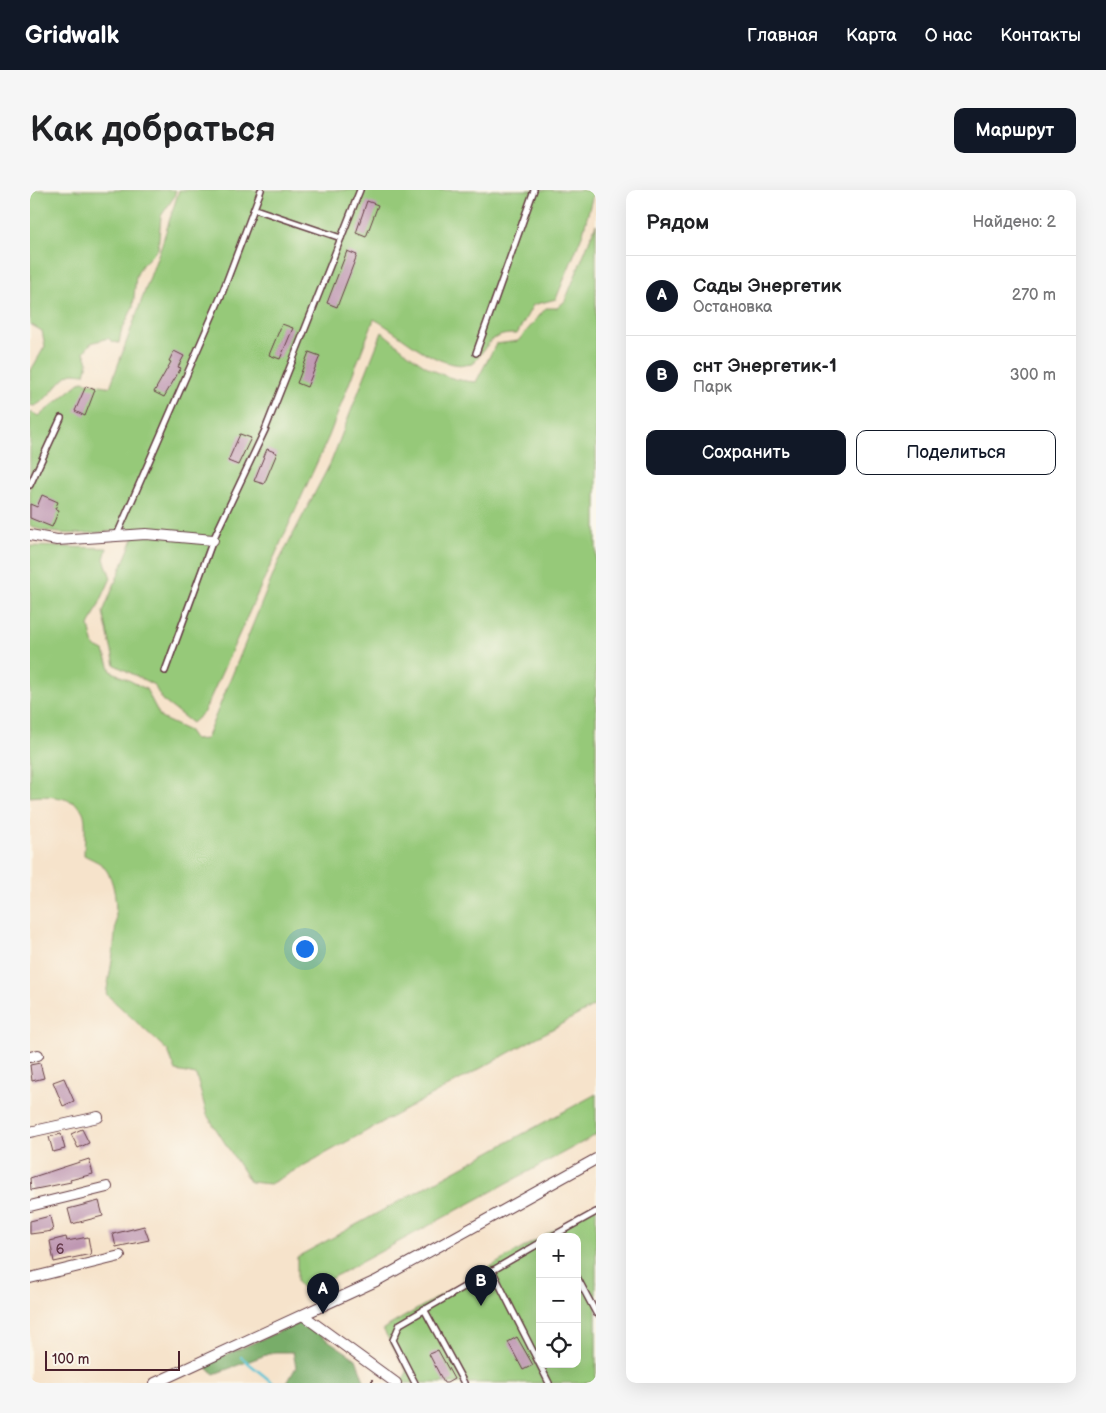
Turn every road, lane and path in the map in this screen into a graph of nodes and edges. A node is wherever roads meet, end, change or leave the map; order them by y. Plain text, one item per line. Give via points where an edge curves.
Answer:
1 (262, 190) edge
2 (360, 190) edge
3 (534, 190) edge
4 (255, 209) junction
5 (341, 238) junction
6 (476, 353) dead end
7 (61, 418) dead end
8 (30, 485) edge
9 (30, 535) edge
10 (116, 536) junction
11 (213, 540) junction
12 (165, 671) dead end
13 (98, 1117) dead end
14 (30, 1132) edge
15 (596, 1159) edge
16 (107, 1187) dead end
17 (30, 1206) edge
18 (596, 1212) edge
19 (558, 1233) edge
20 (536, 1245) edge
21 (120, 1256) dead end
22 (492, 1270) junction
23 (30, 1278) edge
24 (578, 1278) edge
25 (424, 1309) junction
26 (596, 1313) edge
27 (304, 1316) junction
28 (155, 1383) edge
29 (396, 1383) edge
30 (415, 1383) edge
31 (464, 1383) edge
32 (549, 1383) edge

1 - 4 lane
2 - 5 lane
3 - 6 lane
4 - 5 lane
4 - 10 lane via 221,296
5 - 11 lane via 265,430
7 - 8 lane
9 - 10 street via 57,540
10 - 11 street via 146,534
11 - 12 lane
13 - 14 street
15 - 27 street via 385,1277
16 - 17 street
18 - 19 lane
20 - 22 lane
21 - 23 street
22 - 25 lane
22 - 32 lane
24 - 26 lane
25 - 30 lane via 400,1324 393,1340
25 - 31 lane
27 - 28 street
27 - 29 street

